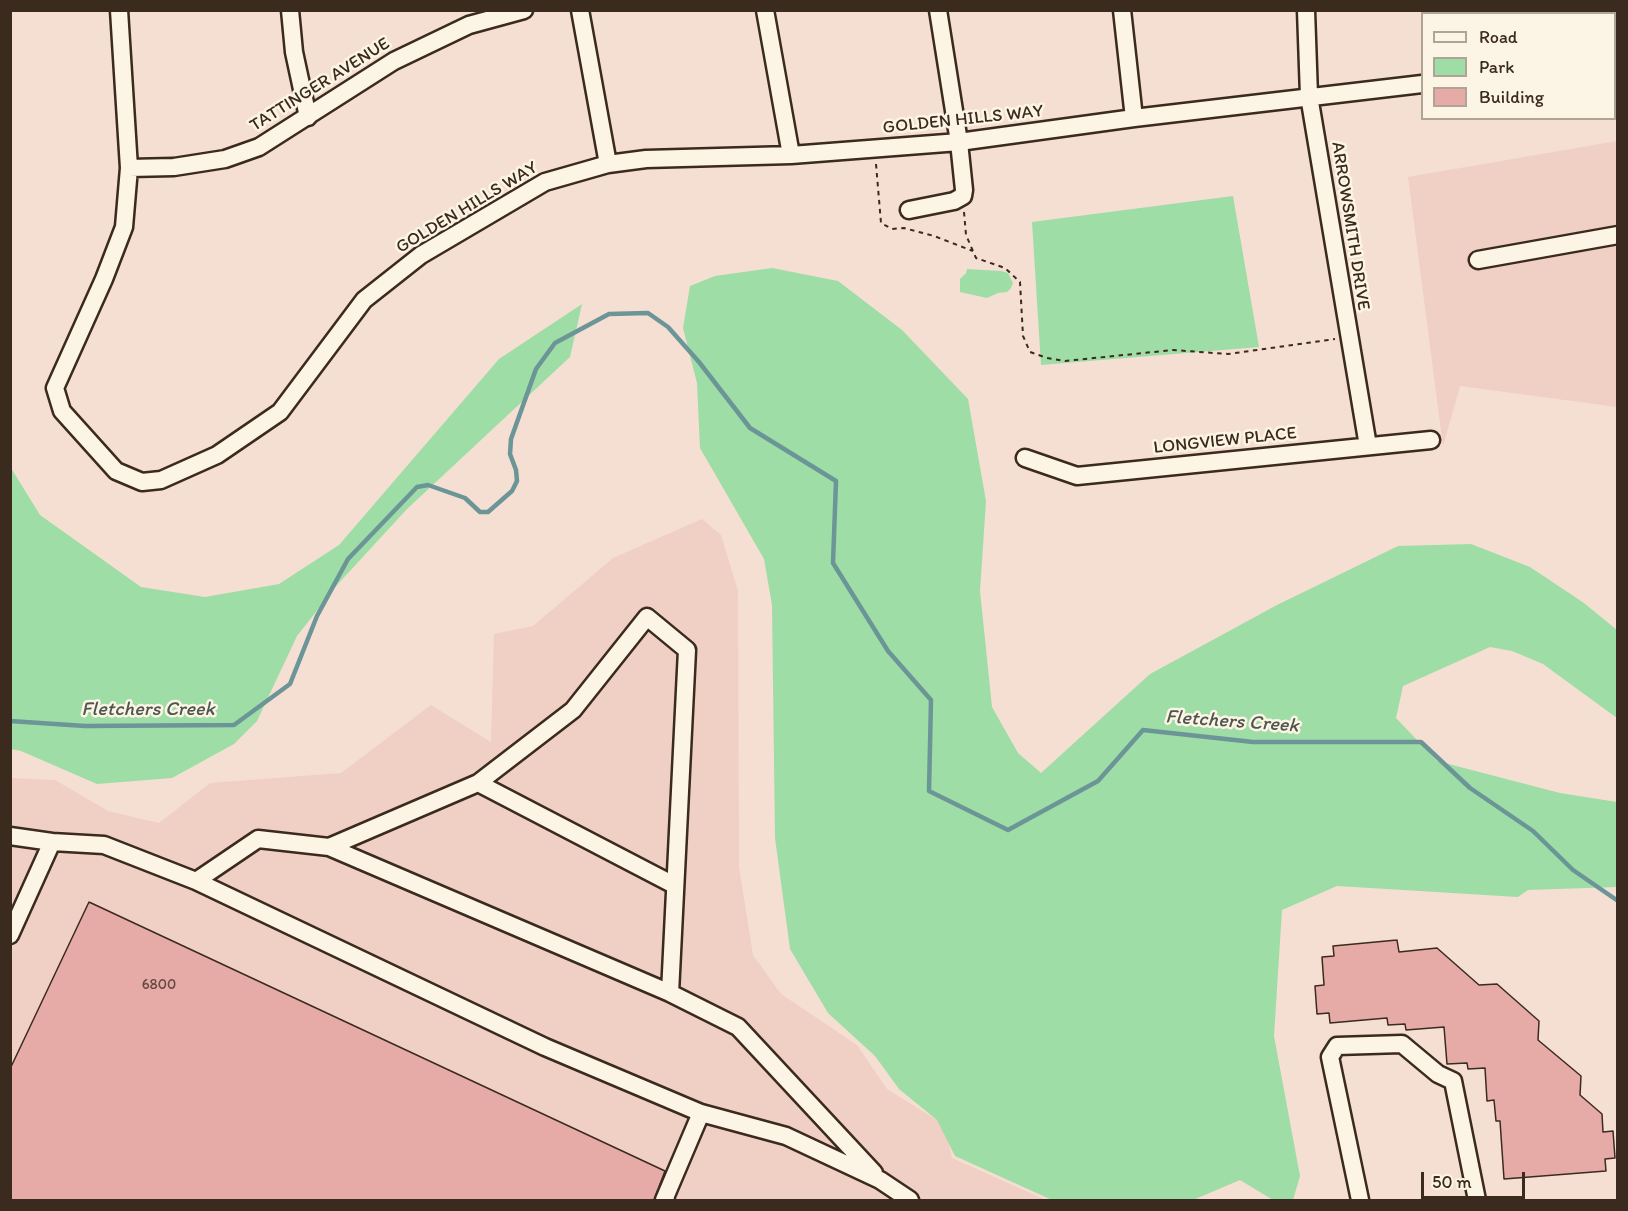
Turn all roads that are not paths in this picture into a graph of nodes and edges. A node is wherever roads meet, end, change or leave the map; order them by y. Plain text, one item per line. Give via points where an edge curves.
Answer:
1 (119, 10) edge
2 (290, 10) edge
3 (524, 10) edge
4 (580, 10) edge
5 (765, 10) edge
6 (938, 10) edge
7 (1122, 10) edge
8 (1306, 10) edge
9 (1421, 84) edge
10 (1309, 96) junction
11 (308, 117) junction
12 (1134, 118) junction
13 (959, 142) junction
14 (791, 155) junction
15 (608, 164) junction
16 (129, 168) junction
17 (909, 210) dead end
18 (1617, 235) edge
19 (1478, 260) dead end
20 (1431, 440) dead end
21 (1368, 446) junction
22 (1025, 458) dead end
23 (478, 783) junction
24 (10, 836) edge
25 (52, 842) junction
26 (328, 847) junction
27 (196, 881) junction
28 (674, 885) junction
29 (10, 935) edge
30 (670, 993) junction
31 (701, 1113) junction
32 (880, 1180) junction
33 (666, 1200) edge
34 (910, 1200) edge
35 (1360, 1200) edge
36 (1477, 1200) edge

1 - 16 street, GOLDEN HILLS WAY
2 - 11 street via 294,52
3 - 11 street, TATTINGER AVENUE via 469,25 394,61
4 - 15 street
5 - 14 street
6 - 13 street
7 - 12 street
8 - 10 street, ARROWSMITH DRIVE
9 - 10 street, GOLDEN HILLS WAY
10 - 12 street, GOLDEN HILLS WAY
10 - 21 street, ARROWSMITH DRIVE
11 - 16 street, TATTINGER AVENUE via 259,147 225,159 174,167
12 - 13 street, GOLDEN HILLS WAY
13 - 14 street, GOLDEN HILLS WAY
13 - 17 street via 963,196
14 - 15 street, GOLDEN HILLS WAY via 646,159
15 - 16 street, GOLDEN HILLS WAY via 545,182 421,255 364,300 280,412 217,455 161,480 142,482 116,471 62,411 55,387 123,227
18 - 19 street
20 - 21 street, LONGVIEW PLACE
21 - 22 street, LONGVIEW PLACE via 1077,476
23 - 26 street
23 - 28 street
23 - 28 street via 573,710 646,617 687,650
24 - 25 street
25 - 27 street via 104,844
25 - 29 street
26 - 27 street via 258,839
26 - 30 street
27 - 31 street via 545,1047
28 - 30 street
30 - 32 street via 738,1028
31 - 32 street via 786,1136
31 - 33 street
32 - 34 street
35 - 36 street via 1330,1057 1337,1046 1402,1044 1438,1074 1453,1081

